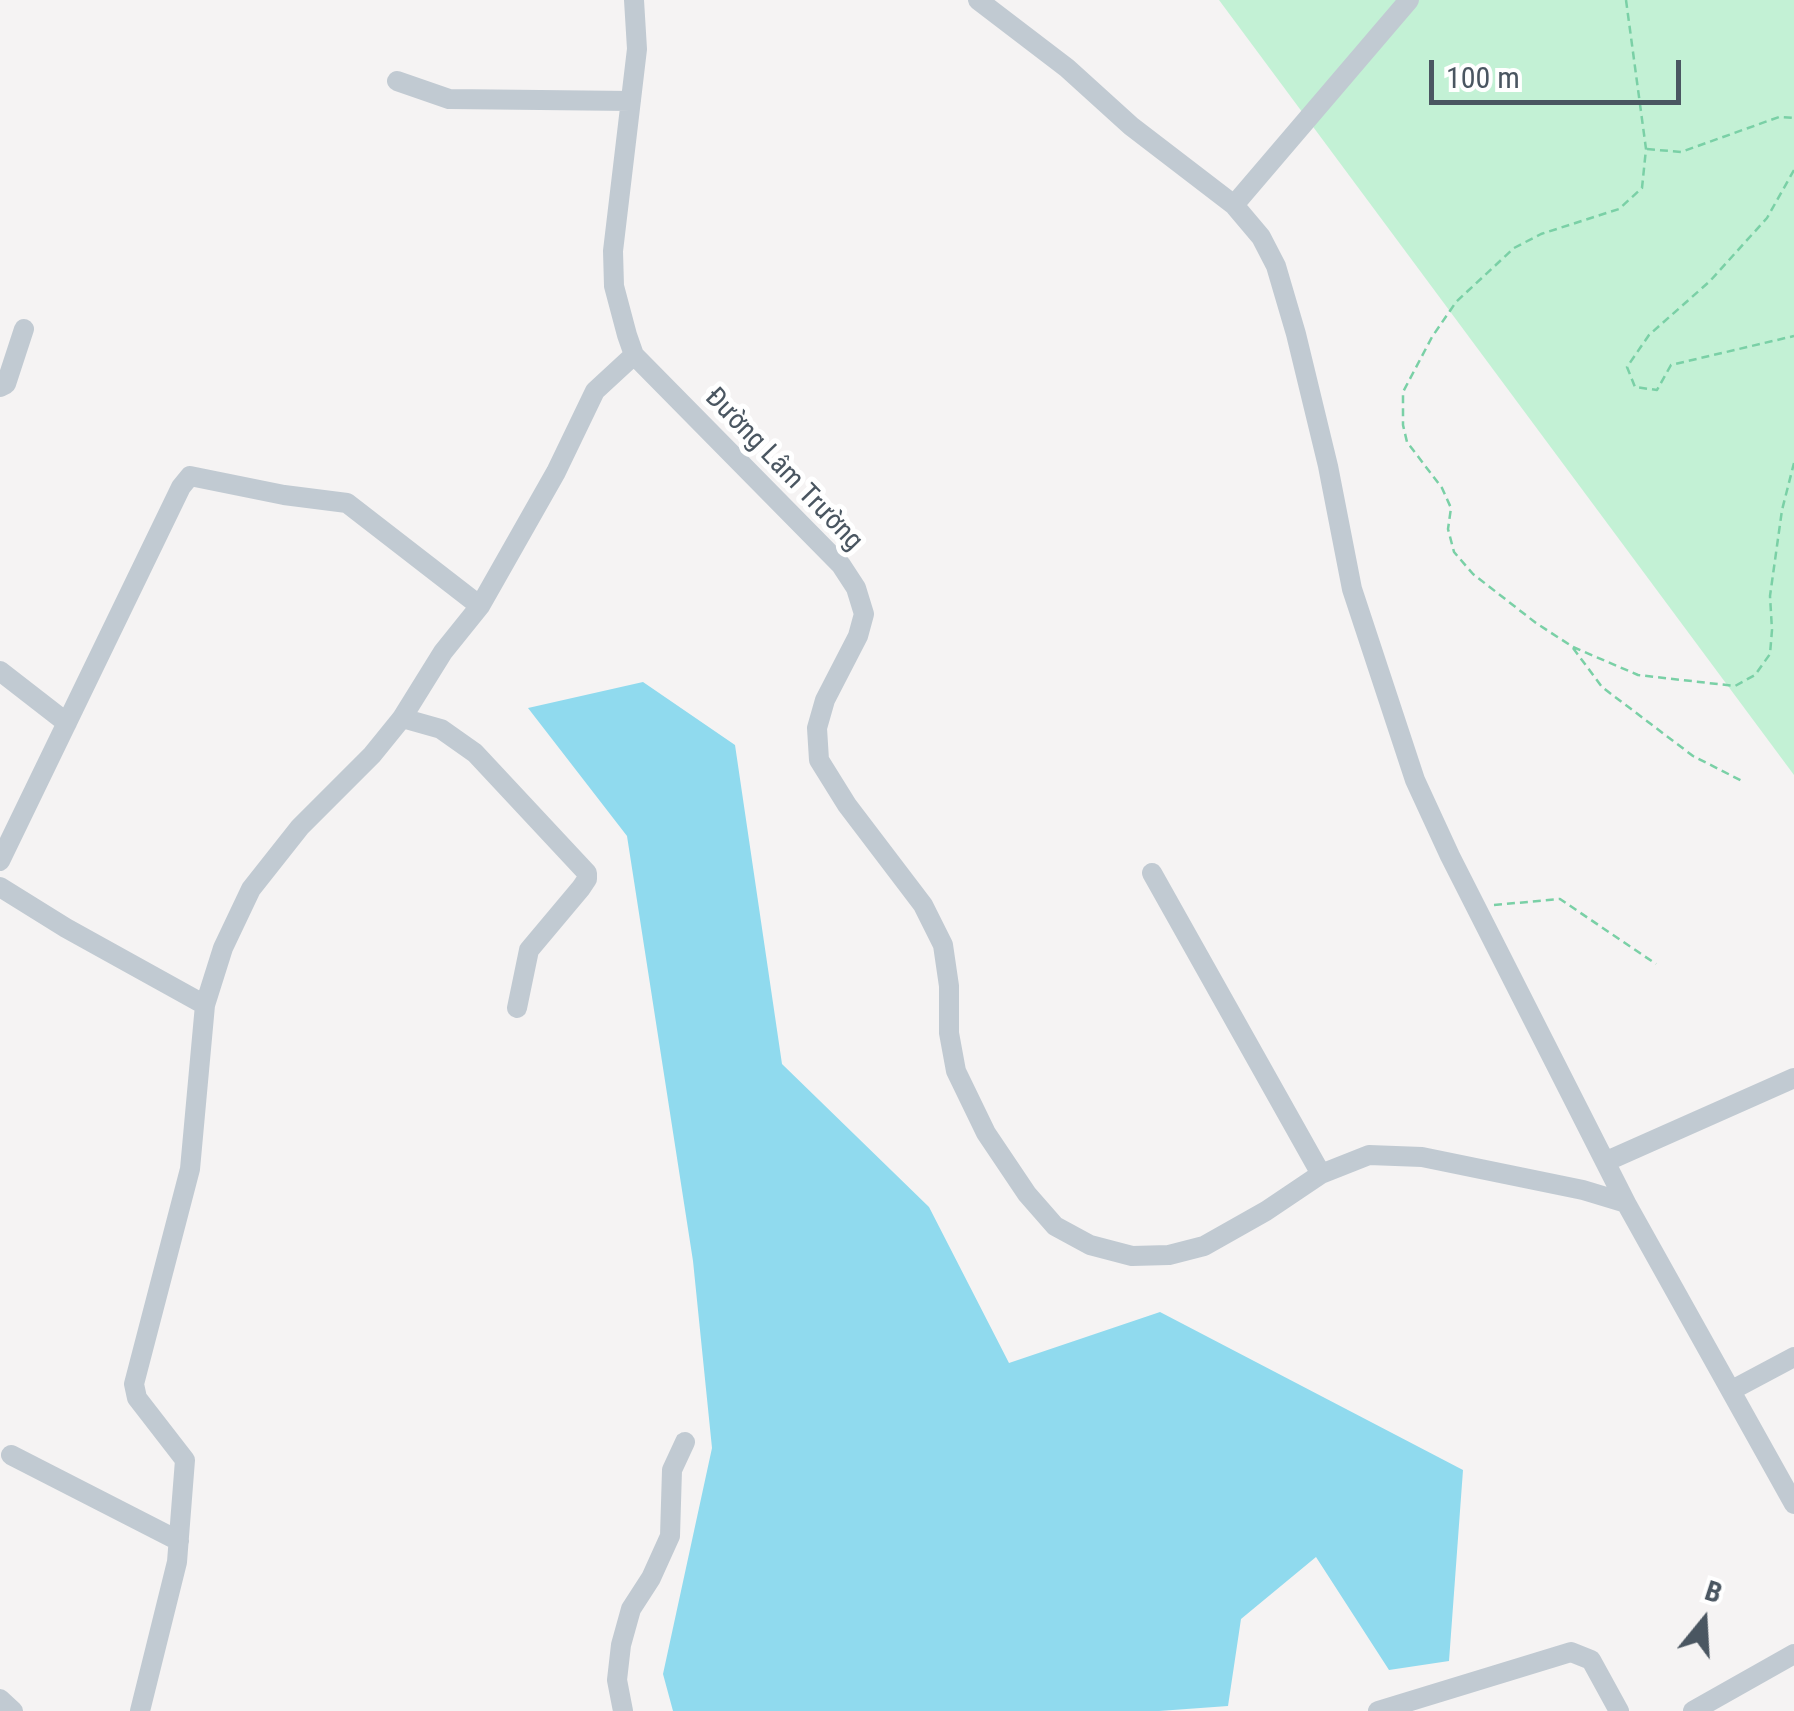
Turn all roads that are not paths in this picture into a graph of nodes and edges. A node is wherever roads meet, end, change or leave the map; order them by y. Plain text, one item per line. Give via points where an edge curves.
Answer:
1 (634, 0) edge
2 (978, 0) edge
3 (1410, 0) edge
4 (397, 82) dead end
5 (630, 102) junction
6 (1234, 205) junction
7 (24, 329) dead end
8 (634, 355) junction
9 (0, 387) edge
10 (480, 606) junction
11 (0, 671) edge
12 (402, 718) junction
13 (67, 723) junction
14 (0, 861) edge
15 (1152, 873) dead end
16 (0, 887) edge
17 (205, 1005) junction
18 (517, 1008) dead end
19 (1794, 1078) edge
20 (1607, 1160) junction
21 (1321, 1174) junction
22 (1626, 1203) junction
23 (1794, 1356) edge
24 (1732, 1390) junction
25 (684, 1442) dead end
26 (11, 1456) dead end
27 (1794, 1504) edge
28 (179, 1541) junction
29 (1794, 1654) edge
30 (0, 1698) edge
31 (13, 1711) edge
32 (140, 1711) edge
33 (623, 1711) edge
34 (1378, 1711) edge
35 (1619, 1711) edge
36 (1693, 1711) edge

1 - 5 street, Đường Lâm Trường
2 - 6 street
3 - 6 street
4 - 5 street via 449,100
5 - 8 street, Đường Lâm Trường via 613,251 614,286
6 - 20 street via 1276,266 1352,589 1414,780
7 - 9 street
8 - 10 street via 595,391
8 - 21 street, Đường Lâm Trường via 841,565 856,588 864,614 826,700 819,760 924,905 943,945 956,1071 986,1133 1027,1194 1055,1226 1090,1245 1132,1256 1169,1255 1204,1246
10 - 12 street
10 - 13 street via 346,503 190,476
11 - 13 street
12 - 17 street via 300,827 243,900
12 - 18 street via 441,729 475,753 587,873 529,950
13 - 14 street
15 - 21 street
16 - 17 street
17 - 28 street via 190,1169 134,1389 185,1460
19 - 20 street
20 - 22 street
21 - 22 street, Đường Lâm Trường via 1369,1155 1422,1157
22 - 24 street
23 - 24 street
24 - 27 street
25 - 33 street via 672,1470 670,1536 631,1610 621,1645 617,1680
26 - 28 street
28 - 32 street
29 - 36 street
30 - 31 street
34 - 35 street via 1570,1652 1591,1660

